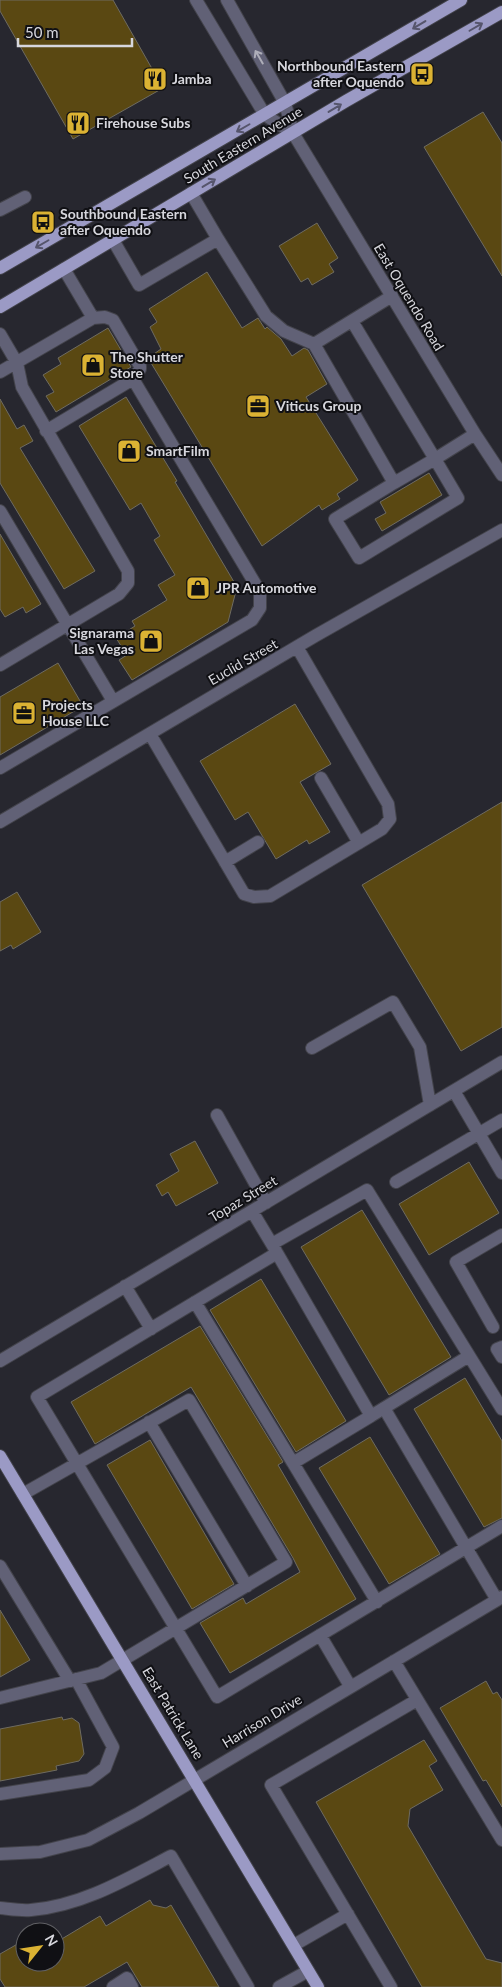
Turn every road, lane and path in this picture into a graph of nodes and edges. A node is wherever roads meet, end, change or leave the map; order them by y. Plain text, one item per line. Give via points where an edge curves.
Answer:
1 (196, 0) edge
2 (227, 0) edge
3 (461, 0) edge
4 (502, 12) edge
5 (286, 103) junction
6 (265, 115) junction
7 (293, 133) junction
8 (192, 193) junction
9 (25, 197) dead end
10 (0, 210) edge
11 (218, 239) junction
12 (113, 240) junction
13 (0, 268) edge
14 (64, 270) junction
15 (392, 296) junction
16 (0, 307) edge
17 (93, 318) junction
18 (352, 321) junction
19 (0, 334) edge
20 (314, 344) junction
21 (17, 363) junction
22 (0, 373) edge
23 (133, 379) junction
24 (22, 387) junction
25 (46, 431) junction
26 (475, 434) junction
27 (434, 459) junction
28 (502, 475) edge
29 (394, 482) junction
30 (0, 511) edge
31 (502, 530) edge
32 (68, 624) junction
33 (297, 647) junction
34 (0, 665) edge
35 (113, 701) junction
36 (150, 734) junction
37 (0, 768) edge
38 (322, 778) dead end
39 (0, 822) edge
40 (258, 842) dead end
41 (359, 843) junction
42 (225, 862) junction
43 (312, 1048) dead end
44 (502, 1062) edge
45 (454, 1091) junction
46 (430, 1105) junction
47 (217, 1115) dead end
48 (502, 1120) edge
49 (479, 1134) junction
50 (502, 1173) edge
51 (396, 1182) dead end
52 (266, 1203) junction
53 (252, 1211) junction
54 (502, 1235) edge
55 (275, 1248) junction
56 (125, 1286) junction
57 (195, 1302) junction
58 (493, 1327) dead end
59 (151, 1329) junction
60 (502, 1347) edge
61 (469, 1356) junction
62 (502, 1357) edge
63 (0, 1361) edge
64 (384, 1408) junction
65 (502, 1409) edge
66 (371, 1416) junction
67 (149, 1422) junction
68 (0, 1456) edge
69 (77, 1463) junction
70 (293, 1463) junction
71 (23, 1494) junction
72 (502, 1526) edge
73 (466, 1548) junction
74 (0, 1566) edge
75 (247, 1586) junction
76 (500, 1598) edge
77 (377, 1602) junction
78 (176, 1629) junction
79 (320, 1635) junction
80 (123, 1660) junction
81 (394, 1661) junction
82 (73, 1680) junction
83 (350, 1686) junction
84 (0, 1698) edge
85 (417, 1700) junction
86 (195, 1778) junction
87 (0, 1794) edge
88 (502, 1840) edge
89 (0, 1854) edge
90 (0, 1908) edge
91 (348, 1914) junction
92 (294, 1946) junction
93 (308, 1971) junction
94 (113, 1987) edge
95 (132, 1987) edge
96 (248, 1987) edge
97 (279, 1987) edge
98 (318, 1987) edge
99 (391, 1987) edge

1 - 6 street, East Oquendo Road
5 -> 2 street, East Oquendo Road
3 -> 5 main road, South Eastern Avenue
7 -> 4 main road, South Eastern Avenue
5 - 6 main road, South Eastern Avenue
5 - 7 street, East Oquendo Road
6 - 7 street, East Oquendo Road
6 -> 13 main road, South Eastern Avenue
8 -> 7 main road, South Eastern Avenue
7 - 15 street, East Oquendo Road
8 - 11 street
8 - 12 main road, South Eastern Avenue
9 - 10 street
11 - 12 street via 139,285
11 - 20 street via 266,316 284,331
12 - 14 main road, South Eastern Avenue
14 - 16 main road, South Eastern Avenue
14 - 17 street
15 - 18 street
15 - 26 street, East Oquendo Road
17 - 21 street
17 - 23 street via 113,320 140,366
18 - 20 street
18 - 27 street
19 - 21 street
20 - 29 street
21 - 22 street
21 - 24 street
22 - 24 street
23 - 25 street
23 - 35 street via 260,592 260,608 252,620
24 - 25 street
25 - 32 street via 128,571 128,583 119,594
26 - 27 street
26 - 28 street, East Oquendo Road
27 - 29 street
27 - 29 street via 458,498 359,558 335,518
30 - 32 street
31 - 33 street, Euclid Street
32 - 34 street
32 - 35 street
33 - 36 street, Euclid Street
33 - 41 street via 388,804 390,819 382,829
35 - 37 street
36 - 39 street, Euclid Street
36 - 42 street
38 - 41 street
40 - 42 street
41 - 42 street via 270,896 244,894
43 - 46 street via 393,1002 420,1048
44 - 45 street, Topaz Street
45 - 46 street, Topaz Street
45 - 49 street
46 - 52 street, Topaz Street
47 - 52 street
48 - 49 street
49 - 50 street
49 - 51 street
52 - 53 street, Topaz Street
53 - 55 street
53 - 56 street, Topaz Street
54 - 58 street via 456,1262
55 - 57 street
55 - 61 street via 367,1190
55 - 66 street
56 - 59 street
56 - 63 street, Topaz Street
57 - 59 street
57 - 70 street
59 - 69 street via 38,1397
60 - 62 street via 497,1349
61 - 64 street
61 - 65 street
64 - 66 street
64 - 73 street
66 - 70 street
67 - 69 street
67 - 75 street
67 - 75 street via 189,1400 194,1408 286,1562
68 - 71 main road, East Patrick Lane
69 - 71 street
69 - 78 street
70 - 77 street
71 - 80 main road, East Patrick Lane
72 - 73 street
73 - 76 street
73 - 77 street
74 - 82 street
75 - 78 street
76 - 81 street, Harrison Drive
77 - 79 street
78 - 79 street via 217,1697
78 - 80 street
79 - 83 street
80 - 82 street via 101,1673
80 - 86 main road, East Patrick Lane
81 - 83 street, Harrison Drive
81 - 85 street
82 - 84 street
82 - 87 street via 113,1747 105,1768 89,1780
83 - 86 street, Harrison Drive
85 - 88 street
85 - 91 street via 271,1785
86 - 89 street, Harrison Drive via 88,1840 40,1852
86 - 92 main road, East Patrick Lane
90 - 96 street via 30,1910 72,1902 171,1856
91 - 92 street
91 - 99 street
92 - 93 main road, East Patrick Lane
93 - 97 street
93 - 98 main road, East Patrick Lane
94 - 95 street via 127,1978

